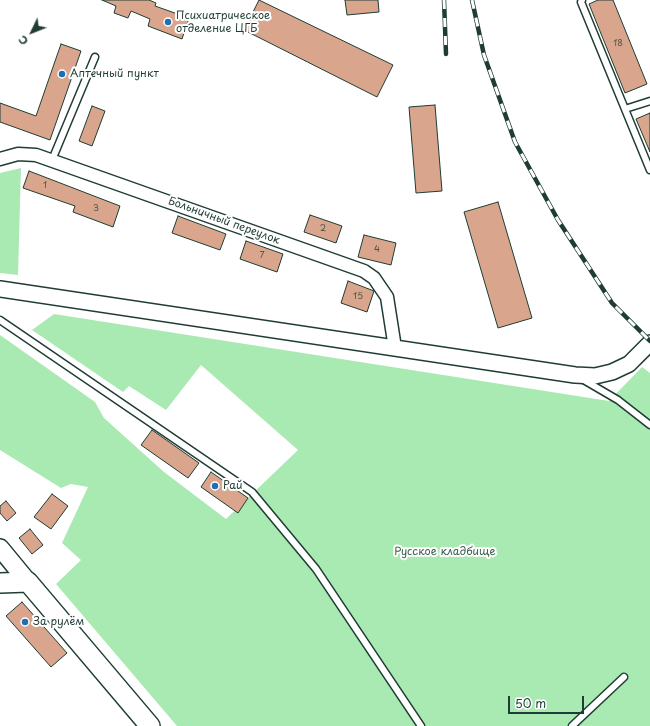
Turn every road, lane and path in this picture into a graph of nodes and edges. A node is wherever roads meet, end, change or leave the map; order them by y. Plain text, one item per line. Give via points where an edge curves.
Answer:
1 (582, 0) edge
2 (95, 57) dead end
3 (650, 101) edge
4 (625, 109) junction
5 (0, 159) edge
6 (52, 160) junction
7 (650, 170) edge
8 (0, 289) edge
9 (0, 320) edge
10 (650, 344) edge
11 (395, 348) junction
12 (575, 376) junction
13 (650, 425) edge
14 (0, 548) edge
15 (28, 582) junction
16 (0, 583) edge
17 (624, 677) dead end
18 (150, 726) edge
19 (421, 726) edge
20 (572, 726) edge

1 - 4 lane
2 - 6 lane
3 - 4 lane
4 - 7 lane
5 - 6 street, Больничный переулок via 26,154
6 - 11 street, Больничный переулок via 364,271 374,278 387,298
8 - 11 street
9 - 19 lane via 252,492 316,569
10 - 12 street via 629,364 612,372 595,376
11 - 12 street
12 - 13 lane via 618,400
14 - 15 main road
15 - 16 main road
15 - 18 main road
17 - 20 lane

